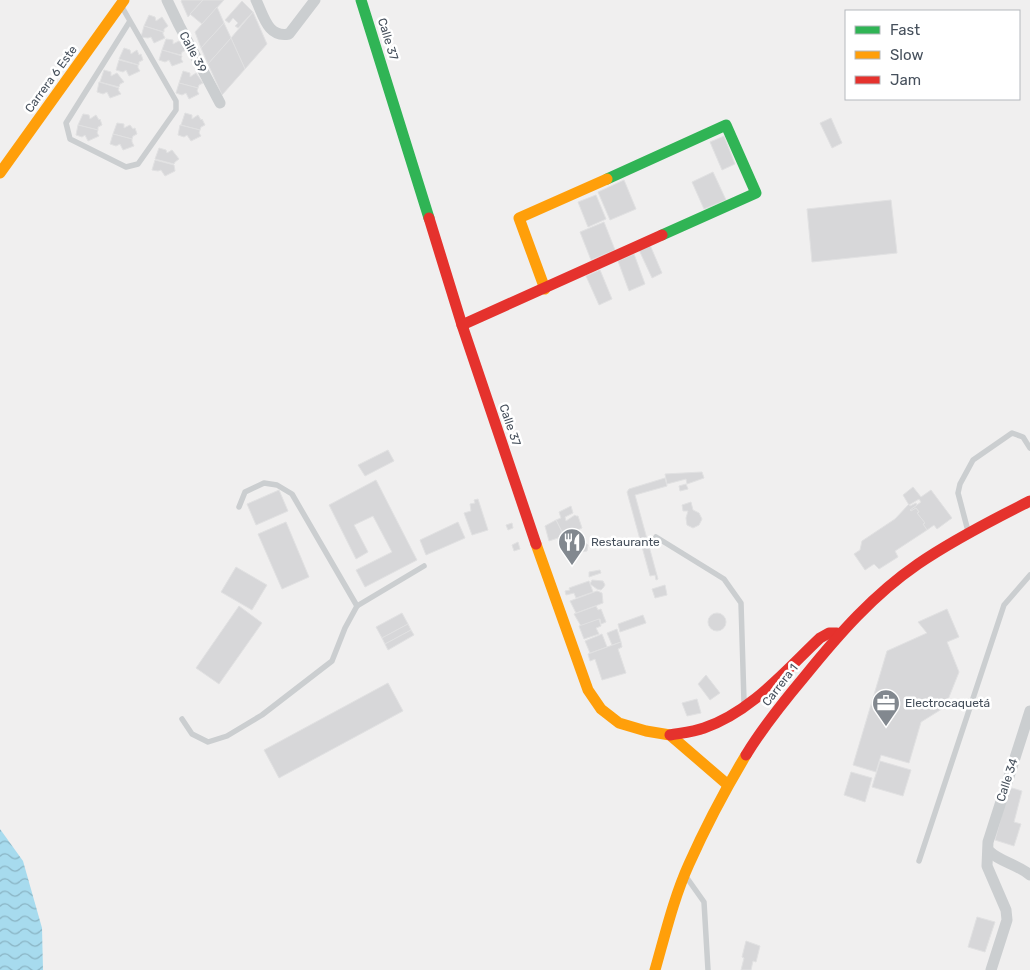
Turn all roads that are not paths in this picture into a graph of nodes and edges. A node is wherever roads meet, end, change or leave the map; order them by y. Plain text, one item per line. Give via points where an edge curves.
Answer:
1 (167, 0) edge
2 (256, 0) edge
3 (315, 0) edge
4 (362, 0) edge
5 (122, 2) edge
6 (130, 21) junction
7 (220, 104) dead end
8 (0, 173) edge
9 (545, 289) junction
10 (462, 325) junction
11 (1030, 448) edge
12 (1030, 501) edge
13 (239, 507) dead end
14 (969, 533) junction
15 (656, 537) dead end
16 (424, 566) dead end
17 (1030, 575) edge
18 (357, 606) junction
19 (841, 632) junction
20 (744, 706) junction
21 (1030, 710) edge
22 (182, 719) dead end
23 (670, 735) junction
24 (728, 785) junction
25 (988, 851) junction
26 (919, 861) dead end
27 (1030, 874) edge
28 (685, 875) junction
29 (655, 970) edge
30 (708, 970) edge
31 (991, 970) edge

1 - 7 street, Calle 39
2 - 3 street via 272,32 280,36 289,34
4 - 10 street, Calle 37
5 - 6 lane
5 - 8 street, Carrera 6 Este
6 - 6 lane via 66,123 70,139 126,167 138,164 176,110 176,101
9 - 9 street via 519,218 726,125 756,193
9 - 10 street
10 - 23 street, Calle 37 via 588,690 601,709 619,723
11 - 14 lane via 1023,437 1012,432 973,460 958,493
12 - 14 street, Carrera 1
13 - 18 lane via 245,492 264,483 278,485 292,494
14 - 19 street, Carrera 1 via 918,564 879,594
15 - 20 lane via 724,580 741,603
16 - 18 lane
17 - 26 lane via 1004,605
18 - 22 lane via 332,661 262,715 227,736 208,742 192,734
19 - 20 street via 820,638
19 - 24 street, Carrera 1 via 756,739
20 - 23 street via 704,728
21 - 25 street, Calle 34 via 988,842
23 - 24 street
24 - 28 street, Carrera 1
25 - 27 street
25 - 31 street, Calle 34 via 987,866 1006,910 1007,920
28 - 29 street, Carrera 1
28 - 30 lane via 704,902

